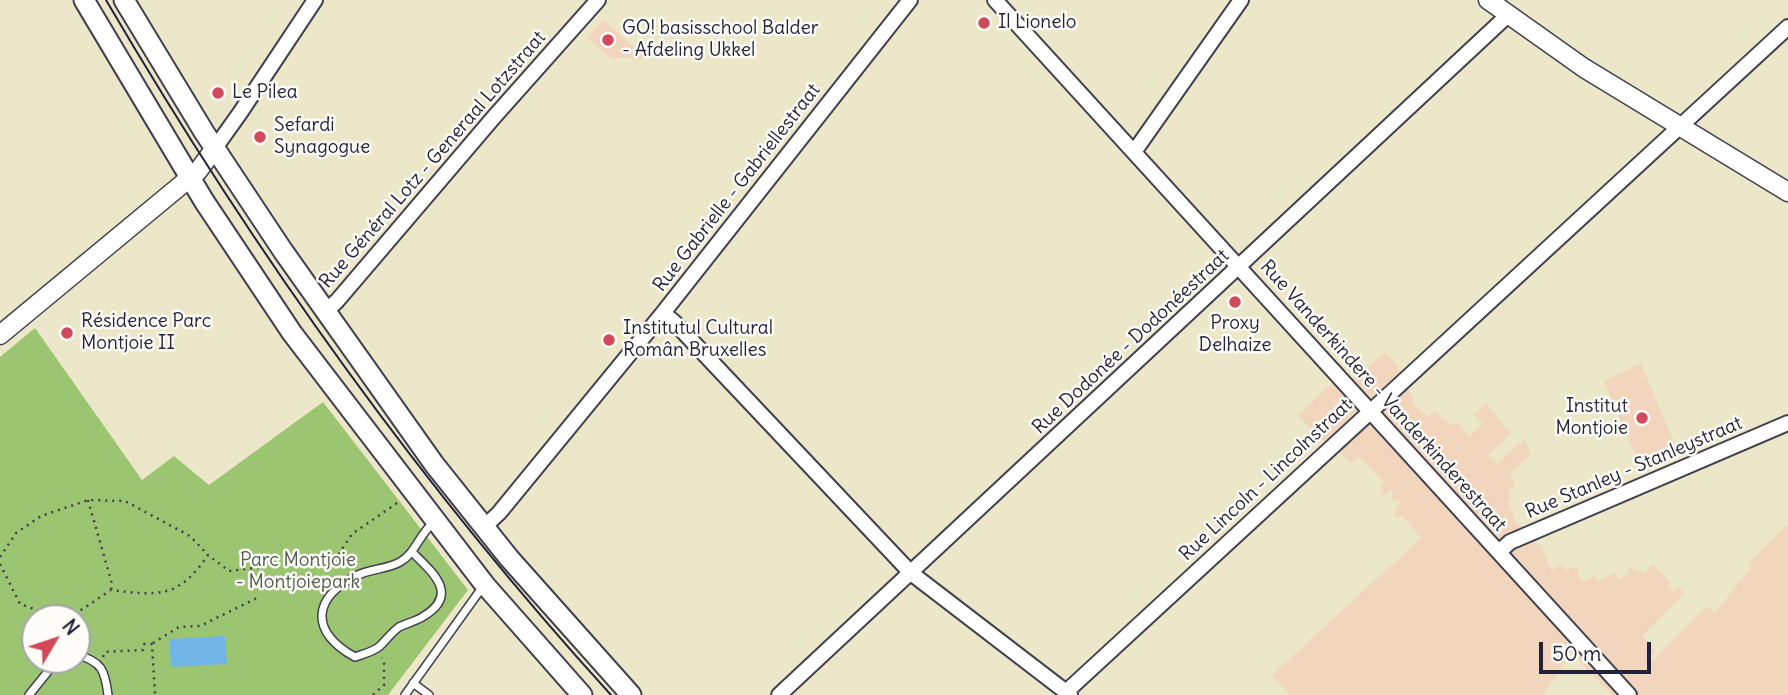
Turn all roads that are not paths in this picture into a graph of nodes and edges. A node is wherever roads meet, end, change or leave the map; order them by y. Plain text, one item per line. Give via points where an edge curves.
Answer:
1 (84, 0) edge
2 (124, 0) edge
3 (315, 0) edge
4 (598, 0) edge
5 (910, 0) edge
6 (995, 0) edge
7 (1241, 0) edge
8 (1488, 0) edge
9 (1508, 15) junction
10 (1788, 27) edge
11 (1678, 127) junction
12 (215, 148) junction
13 (1134, 152) junction
14 (189, 178) junction
15 (1788, 192) edge
16 (1239, 267) junction
17 (325, 312) junction
18 (663, 313) junction
19 (0, 335) edge
20 (1370, 410) junction
21 (1788, 423) edge
22 (435, 521) junction
23 (484, 527) junction
24 (412, 552) junction
25 (1499, 552) junction
26 (911, 573) junction
27 (485, 584) junction
28 (91, 660) edge
29 (46, 674) edge
30 (413, 683) junction
31 (1068, 694) edge
32 (29, 695) edge
33 (108, 695) edge
34 (405, 695) edge
35 (429, 695) edge
36 (582, 695) edge
37 (631, 695) edge
38 (779, 695) edge
39 (1629, 695) edge

1 - 14 main road
2 - 12 main road
3 - 12 street
4 - 17 street, Rue Général Lotz - Generaal Lotzstraat
5 - 18 street, Rue Gabrielle - Gabriellestraat
6 - 13 street, Rue Vanderkindere - Vanderkinderestraat
7 - 13 street
8 - 9 street
9 - 11 street
9 - 16 street, Rue Dodonée - Dodonéestraat
10 - 11 street, Rue Lincoln - Lincolnstraat
11 - 15 street
11 - 20 street, Rue Lincoln - Lincolnstraat
12 - 14 street
12 - 17 main road
13 - 16 street, Rue Vanderkindere - Vanderkinderestraat
14 - 19 street
14 - 22 main road via 292,333
16 - 20 street, Rue Vanderkindere - Vanderkinderestraat
16 - 26 street, Rue Dodonée - Dodonéestraat
17 - 23 main road
18 - 23 street, Rue Gabrielle - Gabriellestraat
18 - 26 street
20 - 25 street, Rue Vanderkindere - Vanderkinderestraat
20 - 31 street, Rue Lincoln - Lincolnstraat
21 - 25 street, Rue Stanley - Stanleystraat via 1510,542
22 - 24 lane
22 - 27 main road
23 - 37 main road
24 - 24 lane via 399,563 346,581 325,600 321,626 340,649 355,657 377,649 397,628 437,607 442,595 437,577
25 - 39 street, Rue Vanderkindere - Vanderkinderestraat
26 - 31 street
26 - 38 street, Rue Dodonée - Dodonéestraat
27 - 30 lane
27 - 36 main road
28 - 33 lane via 106,673
29 - 32 lane
30 - 34 lane
30 - 35 lane

